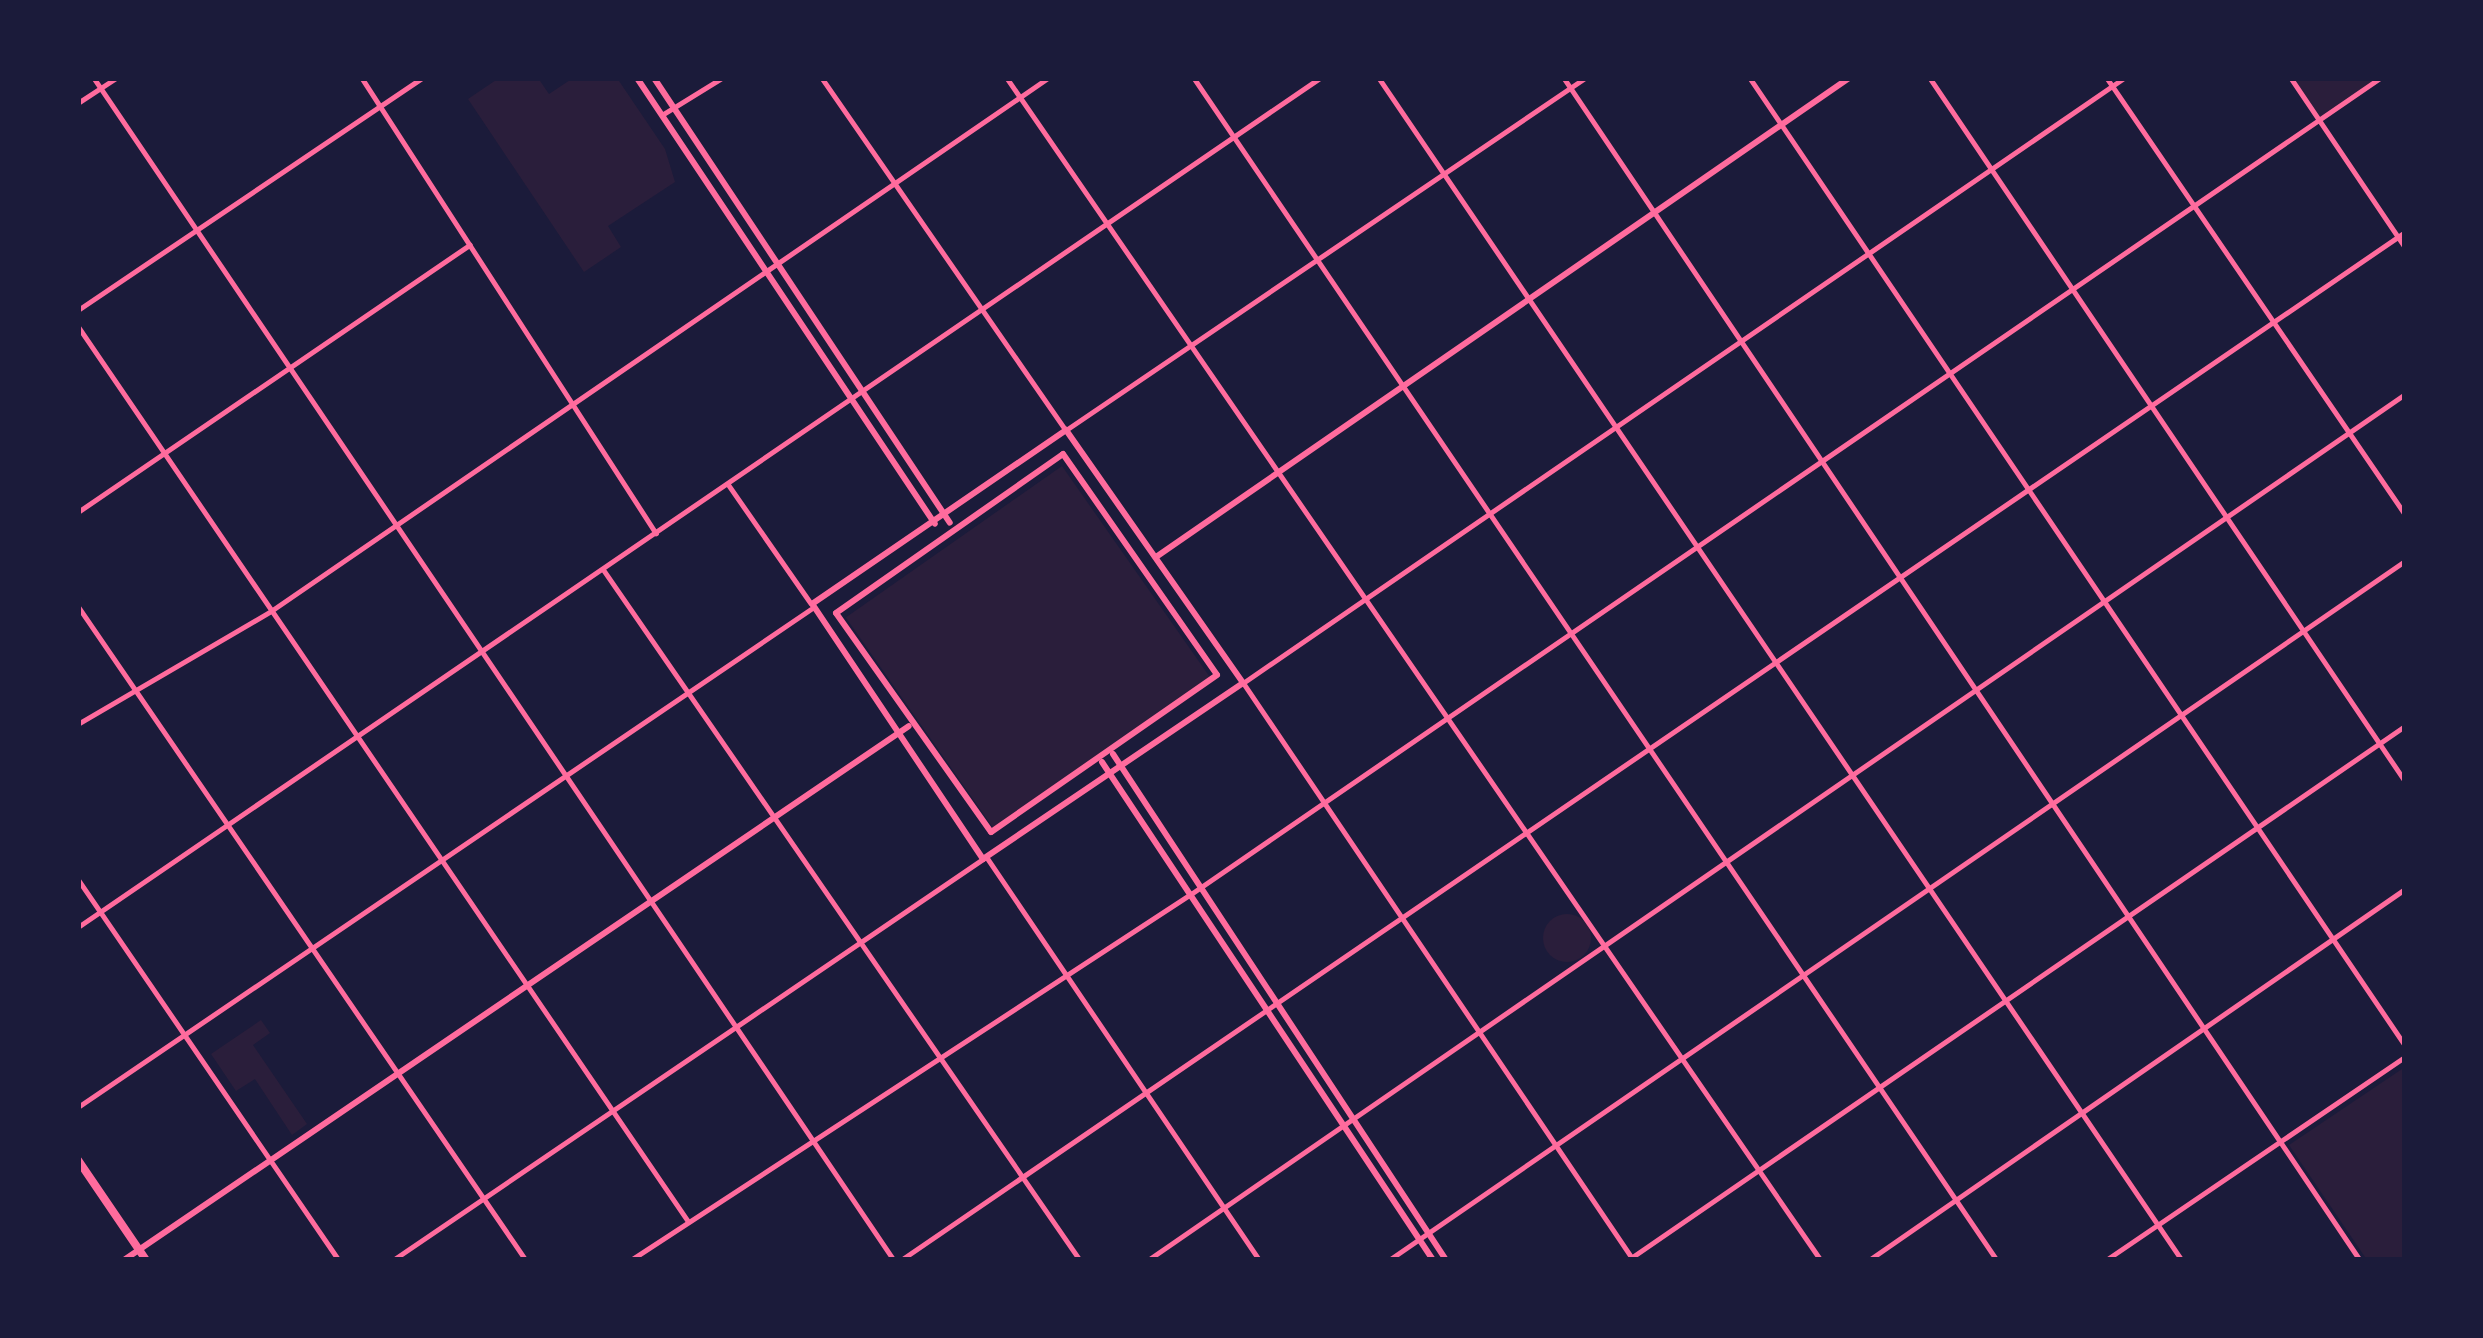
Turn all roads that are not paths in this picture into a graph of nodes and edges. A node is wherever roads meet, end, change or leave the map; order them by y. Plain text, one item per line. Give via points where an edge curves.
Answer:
1 (94, 78) edge
2 (116, 78) edge
3 (362, 78) edge
4 (422, 78) edge
5 (638, 78) edge
6 (654, 78) edge
7 (722, 78) edge
8 (822, 78) edge
9 (1007, 78) edge
10 (1048, 78) edge
11 (1194, 78) edge
12 (1320, 78) edge
13 (1379, 78) edge
14 (1564, 78) edge
15 (1585, 78) edge
16 (1750, 78) edge
17 (1849, 78) edge
18 (1930, 78) edge
19 (2107, 78) edge
20 (2124, 78) edge
21 (2290, 78) edge
22 (2380, 78) edge
23 (2112, 86) junction
24 (101, 88) junction
25 (1571, 88) junction
26 (1020, 97) junction
27 (78, 103) edge
28 (381, 106) junction
29 (675, 109) junction
30 (662, 116) junction
31 (2319, 119) junction
32 (1782, 124) junction
33 (1234, 137) junction
34 (1990, 167) junction
35 (1445, 173) junction
36 (895, 183) junction
37 (2195, 207) junction
38 (1657, 211) junction
39 (1107, 224) junction
40 (196, 230) junction
41 (2405, 232) edge
42 (2398, 237) junction
43 (471, 244) junction
44 (2405, 247) edge
45 (1866, 249) junction
46 (1318, 259) junction
47 (775, 263) junction
48 (765, 270) junction
49 (2074, 292) junction
50 (1532, 297) junction
51 (78, 310) edge
52 (982, 310) junction
53 (2274, 321) junction
54 (78, 326) edge
55 (1744, 336) junction
56 (1191, 344) junction
57 (289, 368) junction
58 (1952, 373) junction
59 (1404, 385) junction
60 (860, 394) junction
61 (2405, 394) edge
62 (849, 400) junction
63 (574, 402) junction
64 (2153, 403) junction
65 (1619, 422) junction
66 (1066, 430) junction
67 (2350, 433) junction
68 (164, 453) junction
69 (1827, 459) junction
70 (1280, 470) junction
71 (728, 484) junction
72 (2030, 491) junction
73 (1491, 511) junction
74 (78, 512) edge
75 (943, 514) junction
76 (2405, 514) edge
77 (2228, 517) junction
78 (933, 521) junction
79 (950, 524) junction
80 (394, 526) junction
81 (940, 530) junction
82 (656, 533) junction
83 (1704, 544) junction
84 (1156, 557) junction
85 (2405, 561) edge
86 (1146, 564) junction
87 (603, 569) junction
88 (1906, 576) junction
89 (1367, 596) junction
90 (2105, 602) junction
91 (78, 606) edge
92 (812, 606) junction
93 (271, 611) junction
94 (2305, 631) junction
95 (1575, 633) junction
96 (481, 652) junction
97 (1782, 661) junction
98 (1243, 683) junction
99 (134, 688) junction
100 (1980, 688) junction
101 (686, 691) junction
102 (2182, 715) junction
103 (1448, 721) junction
104 (78, 724) edge
105 (909, 726) junction
106 (2405, 726) edge
107 (897, 734) junction
108 (357, 736) junction
109 (2380, 743) junction
110 (1653, 749) junction
111 (1113, 754) junction
112 (1102, 762) junction
113 (1121, 767) junction
114 (1857, 773) junction
115 (1111, 775) junction
116 (562, 776) junction
117 (2405, 781) edge
118 (2056, 802) junction
119 (1326, 803) junction
120 (774, 820) junction
121 (230, 822) junction
122 (2257, 826) junction
123 (1527, 835) junction
124 (440, 859) junction
125 (986, 859) junction
126 (1729, 862) junction
127 (78, 879) edge
128 (1932, 887) junction
129 (1200, 888) junction
130 (2405, 889) edge
131 (1191, 894) junction
132 (650, 904) junction
133 (100, 912) junction
134 (2130, 914) junction
135 (1404, 919) junction
136 (78, 927) edge
137 (2333, 938) junction
138 (861, 940) junction
139 (313, 947) junction
140 (1604, 947) junction
141 (1805, 975) junction
142 (1067, 978) junction
143 (529, 986) junction
144 (2006, 999) junction
145 (1277, 1005) junction
146 (1269, 1010) junction
147 (733, 1026) junction
148 (2204, 1026) junction
149 (1480, 1033) junction
150 (184, 1035) junction
151 (2405, 1045) edge
152 (943, 1058) junction
153 (2405, 1058) edge
154 (1682, 1060) junction
155 (399, 1072) junction
156 (1880, 1086) junction
157 (1147, 1095) junction
158 (78, 1107) edge
159 (612, 1109) junction
160 (2082, 1112) junction
161 (1354, 1121) junction
162 (1346, 1127) junction
163 (814, 1142) junction
164 (2281, 1142) junction
165 (1557, 1147) junction
166 (78, 1160) edge
167 (270, 1164) junction
168 (1759, 1170) junction
169 (1024, 1179) junction
170 (484, 1197) junction
171 (1956, 1199) junction
172 (1224, 1208) junction
173 (688, 1222) junction
174 (2158, 1225) junction
175 (1428, 1233) junction
176 (1419, 1239) junction
177 (139, 1250) junction
178 (1631, 1259) edge
179 (124, 1260) edge
180 (146, 1260) edge
181 (339, 1260) edge
182 (393, 1260) edge
183 (526, 1260) edge
184 (631, 1260) edge
185 (898, 1260) edge
186 (1080, 1260) edge
187 (1148, 1260) edge
188 (1260, 1260) edge
189 (1389, 1260) edge
190 (1433, 1260) edge
191 (1446, 1260) edge
192 (1821, 1260) edge
193 (1869, 1260) edge
194 (1997, 1260) edge
195 (2106, 1260) edge
196 (2182, 1260) edge
197 (2360, 1260) edge

1 - 24 street
2 - 24 street
3 - 28 street
4 - 28 street
5 - 30 main road
6 - 29 main road
7 - 29 street
8 - 36 street
9 - 26 street
10 - 26 street
11 - 33 street
12 - 33 street
13 - 35 street
14 - 25 street
15 - 25 street
16 - 32 street
17 - 32 main road
18 - 34 street
19 - 23 street
20 - 23 street
21 - 31 street
22 - 31 street
23 - 34 street
23 - 37 street
24 - 27 street
24 - 40 street
25 - 35 street
25 - 38 street
26 - 36 street
26 - 39 street
28 - 40 street
28 - 43 street
29 - 30 street
29 - 47 main road
30 - 48 main road
31 - 37 street
31 - 42 street
32 - 38 main road
32 - 45 street
33 - 39 street
33 - 46 street
34 - 45 street
34 - 49 street
35 - 46 street
35 - 50 street
36 - 47 street
36 - 52 street
37 - 49 street
37 - 53 street
38 - 50 main road
38 - 55 street
39 - 52 street
39 - 56 street
40 - 51 street
40 - 57 street
41 - 42 street
42 - 44 street
42 - 53 street
43 - 57 street
43 - 63 street
45 - 55 street
45 - 58 street
46 - 56 street
46 - 59 street
47 - 48 street
47 - 60 main road
48 - 62 main road
48 - 63 street
49 - 58 street
49 - 64 street
50 - 59 main road
50 - 65 street
52 - 60 street
52 - 66 street
53 - 64 street
53 - 67 street
54 - 68 street
55 - 65 street
55 - 69 street
56 - 66 street
56 - 70 street
57 - 68 street
57 - 80 street
58 - 69 street
58 - 72 street
59 - 70 main road
59 - 73 street
60 - 62 street
60 - 75 main road
61 - 67 street
62 - 71 street
62 - 78 main road
63 - 80 street
63 - 82 street
64 - 72 street
64 - 77 street
65 - 73 street
65 - 83 street
66 - 75 main road
66 - 84 main road
67 - 76 street
67 - 77 street
68 - 74 street
68 - 93 street
69 - 83 street
69 - 88 street
70 - 84 main road
70 - 89 street
71 - 82 street
71 - 92 street
72 - 88 street
72 - 90 street
73 - 89 street
73 - 95 street
75 - 78 main road
75 - 79 main road
77 - 90 street
77 - 94 street
78 - 81 main road
78 - 92 main road
79 - 81 main road
79 - 86 main road via 1052,455 1073,460
80 - 93 street
80 - 96 street
81 - 105 main road via 838,606 838,624
82 - 87 street
83 - 95 street
83 - 97 street
84 - 86 main road
84 - 98 main road
85 - 94 street
86 - 111 main road via 1213,662 1210,688
87 - 96 street
87 - 101 street
88 - 97 street
88 - 100 street
89 - 98 street
89 - 103 street
90 - 100 street
90 - 102 street
91 - 99 street
92 - 101 street
92 - 107 main road
93 - 99 street
93 - 108 street
94 - 102 street
94 - 109 street
95 - 103 street
95 - 110 street
96 - 108 street
96 - 116 street
97 - 110 street
97 - 114 street
98 - 113 main road
98 - 119 street
99 - 104 street
99 - 121 street
100 - 114 street
100 - 118 street
101 - 116 street
101 - 120 street
102 - 118 street
102 - 122 street
103 - 119 street
103 - 123 street
105 - 107 main road
105 - 112 main road via 980,826 1002,831
106 - 109 street
107 - 120 main road
107 - 125 main road
108 - 121 street
108 - 124 street
109 - 117 street
109 - 122 street
110 - 123 street
110 - 126 street
111 - 112 main road
111 - 113 main road
112 - 115 main road
113 - 115 main road
113 - 129 main road
114 - 126 street
114 - 128 street
115 - 125 main road
115 - 131 main road
116 - 124 street
116 - 132 street
118 - 128 street
118 - 134 street
119 - 129 street
119 - 135 street
120 - 132 main road
120 - 138 street
121 - 133 street
121 - 139 street
122 - 134 street
122 - 137 street
123 - 135 street
123 - 140 street
124 - 139 street
124 - 143 street
125 - 138 street
125 - 142 street
126 - 140 street
126 - 141 street
127 - 133 street
128 - 141 street
128 - 144 street
129 - 131 street
129 - 145 main road
130 - 137 street
131 - 142 street
131 - 146 main road
132 - 143 main road
132 - 147 street
133 - 136 street
133 - 150 street
134 - 144 street
134 - 148 street
135 - 145 street
135 - 149 street
137 - 148 street
137 - 151 street
138 - 147 street
138 - 152 street
139 - 150 street
139 - 155 street
140 - 149 street
140 - 154 street
141 - 154 street
141 - 156 street
142 - 152 street
142 - 157 street
143 - 155 main road
143 - 159 street
144 - 156 street
144 - 160 street
145 - 146 street
145 - 161 main road
146 - 157 street
146 - 162 main road
147 - 159 street
147 - 163 street
148 - 160 street
148 - 164 street
149 - 161 street
149 - 165 street
150 - 158 street
150 - 167 street
152 - 163 street
152 - 169 street
153 - 164 street
154 - 165 street
154 - 168 street
155 - 167 main road
155 - 170 street
156 - 168 street
156 - 171 street
157 - 169 street
157 - 172 street
159 - 170 street
159 - 173 street
160 - 171 street
160 - 174 street
161 - 162 street
161 - 175 main road
162 - 172 street
162 - 176 main road
163 - 173 street
163 - 185 street
164 - 174 street
164 - 197 street
165 - 175 street
165 - 178 street
166 - 177 main road
167 - 177 main road
167 - 181 street
168 - 178 street
168 - 192 street
169 - 185 street
169 - 186 street
170 - 182 street
170 - 183 street
171 - 193 street
171 - 194 street
172 - 187 street
172 - 188 street
173 - 184 street
174 - 195 street
174 - 196 street
175 - 176 street
175 - 191 main road
176 - 189 street
176 - 190 main road
177 - 179 main road
177 - 180 main road

